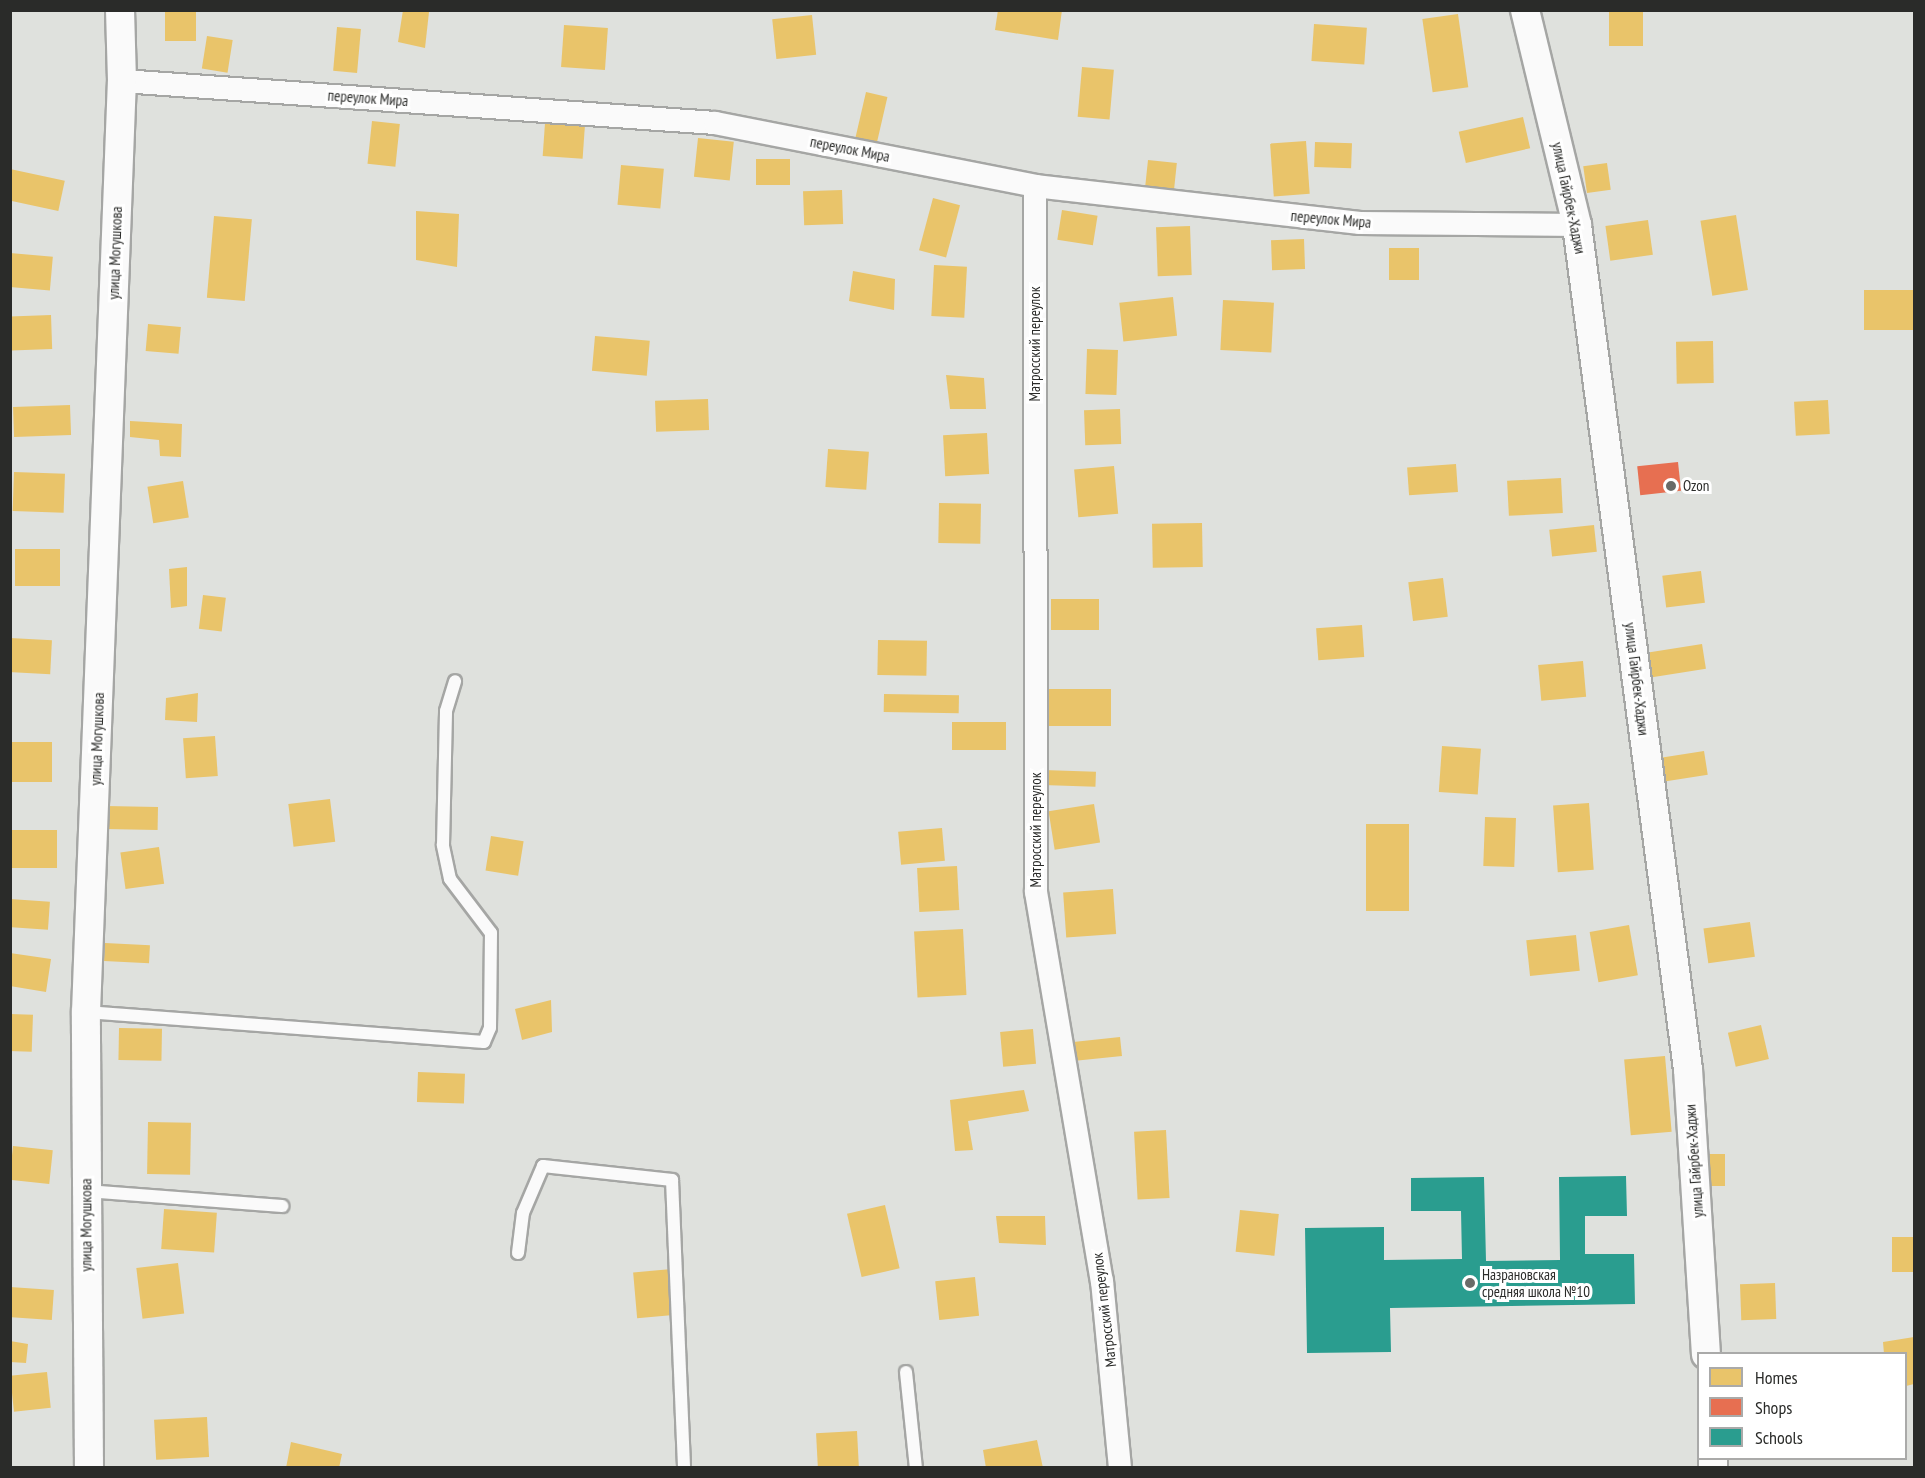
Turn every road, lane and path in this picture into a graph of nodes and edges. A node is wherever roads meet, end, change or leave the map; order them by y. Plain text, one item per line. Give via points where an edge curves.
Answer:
1 (120, 10) edge
2 (1525, 10) edge
3 (122, 81) junction
4 (1035, 186) junction
5 (1577, 225) junction
6 (455, 681) dead end
7 (86, 1012) junction
8 (86, 1191) junction
9 (282, 1206) dead end
10 (518, 1253) dead end
11 (1706, 1352) edge
12 (906, 1372) dead end
13 (89, 1467) edge
14 (684, 1467) edge
15 (916, 1467) edge
16 (1120, 1467) edge

1 - 3 street, улица Могушкова
2 - 5 street, улица Гайрбек-Хаджи
3 - 4 street, переулок Мира via 715,123
3 - 7 street, улица Могушкова
4 - 5 street, переулок Мира via 1360,223
4 - 16 street, Матросский переулок via 1036,892 1102,1281
5 - 11 street, улица Гайрбек-Хаджи via 1688,1069
6 - 7 lane via 446,711 444,845 450,879 491,933 490,1028 484,1042
7 - 8 street, улица Могушкова
8 - 9 lane
8 - 13 street, улица Могушкова
10 - 14 lane via 523,1213 543,1166 672,1180
12 - 15 lane

